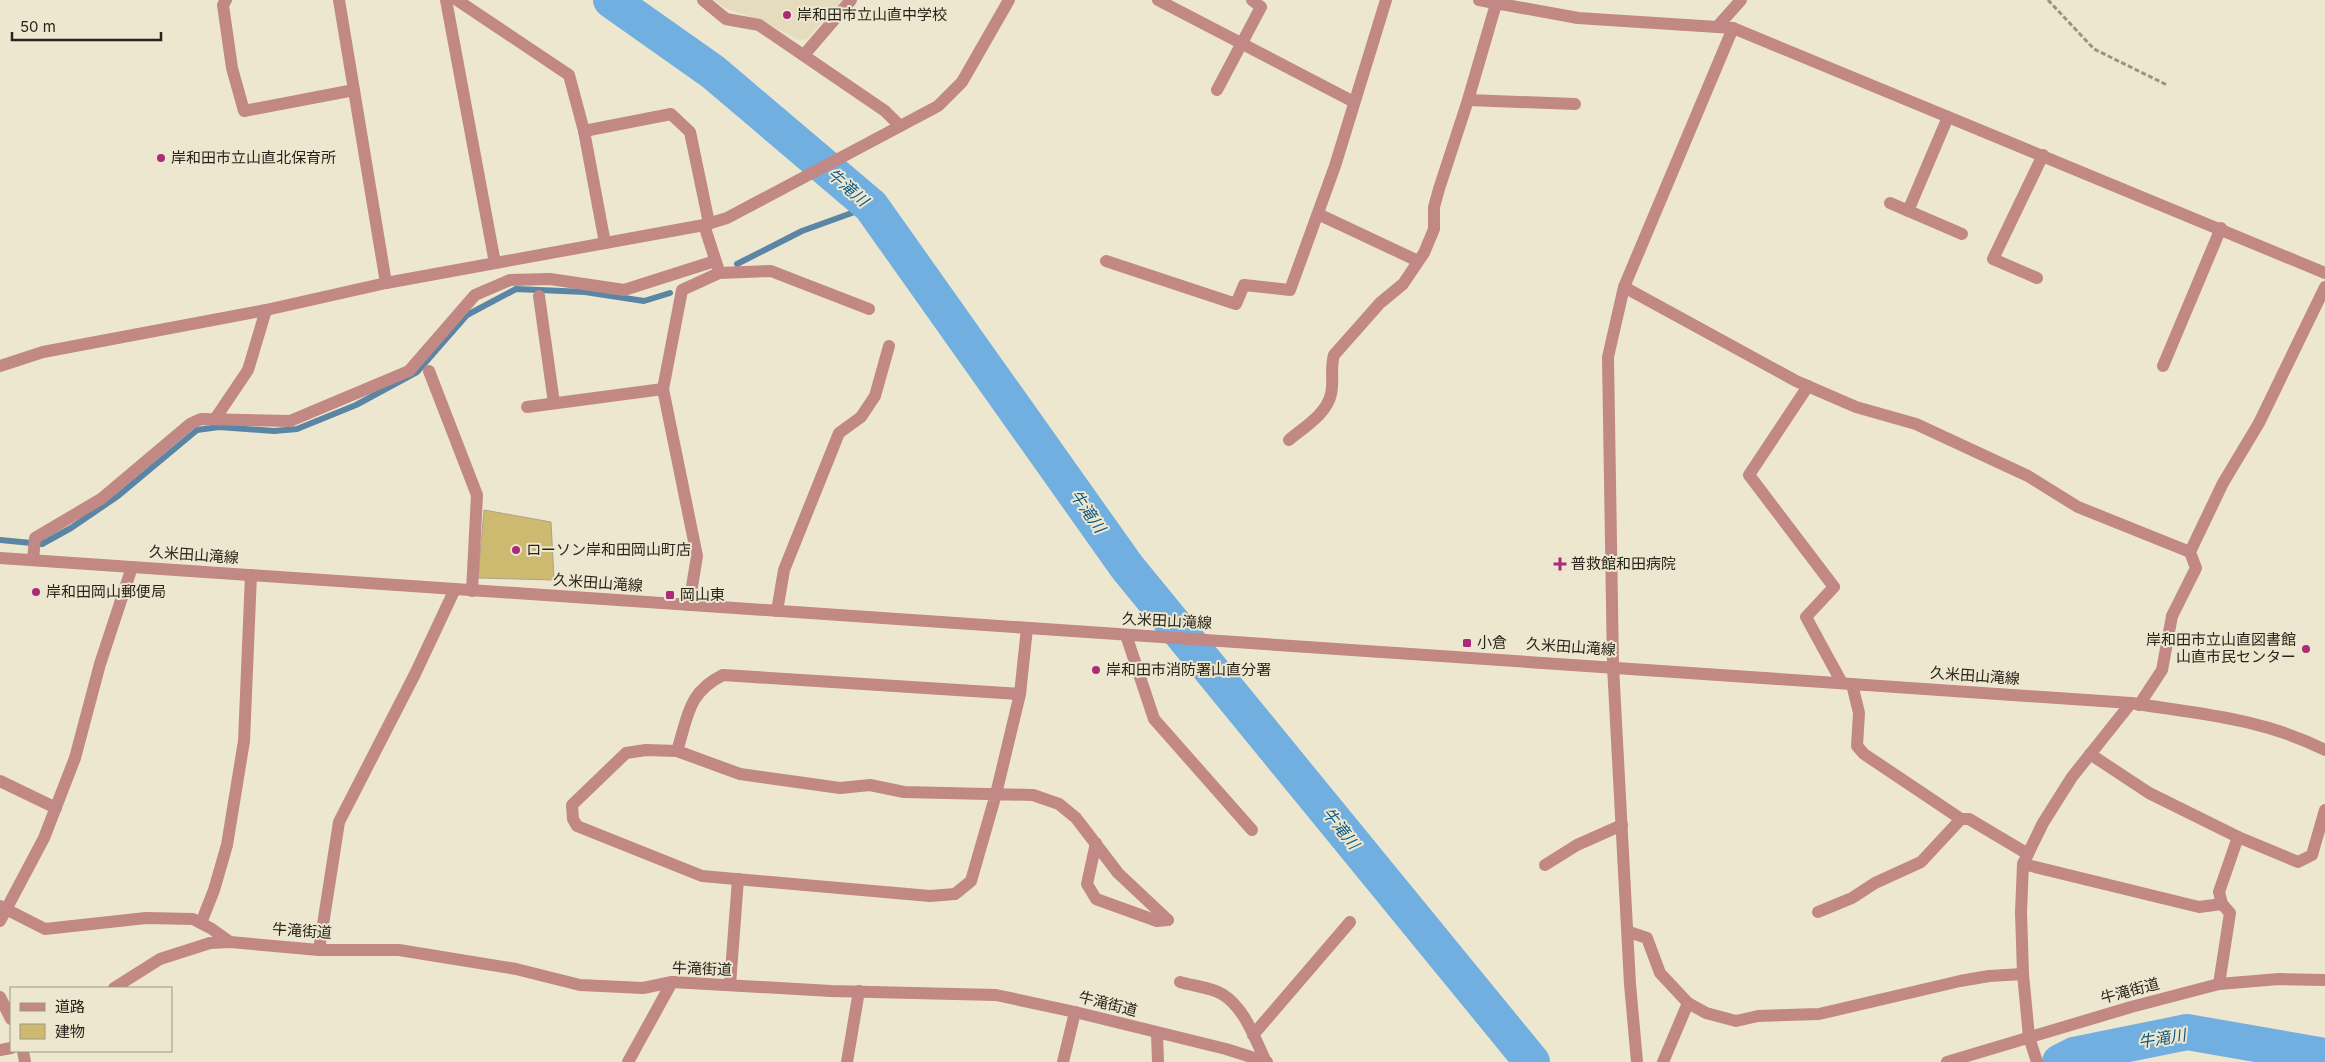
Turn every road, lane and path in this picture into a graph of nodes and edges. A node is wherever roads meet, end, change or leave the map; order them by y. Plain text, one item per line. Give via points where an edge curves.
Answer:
1 (226, 0) edge
2 (339, 0) edge
3 (446, 0) edge
4 (457, 0) edge
5 (703, 0) edge
6 (851, 0) edge
7 (1009, 0) edge
8 (1158, 0) edge
9 (1252, 0) edge
10 (1386, 0) edge
11 (1480, 0) edge
12 (1741, 0) edge
13 (2048, 0) edge
14 (1496, 4) junction
15 (1517, 4) edge
16 (1717, 27) junction
17 (1732, 28) junction
18 (1242, 44) junction
19 (804, 55) junction
20 (2167, 85) dead end
21 (354, 90) junction
22 (1217, 90) dead end
23 (1468, 100) junction
24 (1354, 102) junction
25 (1575, 104) dead end
26 (1948, 117) junction
27 (900, 126) junction
28 (584, 131) junction
29 (2043, 155) junction
30 (1890, 203) dead end
31 (1908, 210) junction
32 (1318, 214) junction
33 (707, 224) junction
34 (2221, 228) junction
35 (1962, 234) dead end
36 (605, 243) junction
37 (1106, 261) dead end
38 (1418, 261) junction
39 (494, 263) junction
40 (717, 267) junction
41 (2325, 273) edge
42 (2037, 278) dead end
43 (386, 283) junction
44 (1624, 287) junction
45 (2325, 287) edge
46 (539, 296) dead end
47 (868, 309) dead end
48 (266, 310) junction
49 (888, 346) dead end
50 (0, 366) edge
51 (2164, 366) dead end
52 (429, 371) dead end
53 (1808, 386) junction
54 (663, 389) junction
55 (554, 403) junction
56 (527, 407) dead end
57 (215, 419) junction
58 (1289, 440) dead end
59 (34, 549) junction
60 (2190, 552) junction
61 (0, 558) edge
62 (132, 567) junction
63 (251, 575) junction
64 (455, 589) junction
65 (472, 590) junction
66 (689, 605) junction
67 (778, 611) junction
68 (1027, 628) junction
69 (1131, 635) junction
70 (1613, 666) junction
71 (1847, 683) junction
72 (1020, 694) junction
73 (2135, 704) junction
74 (2325, 750) edge
75 (677, 751) junction
76 (2090, 754) junction
77 (0, 781) edge
78 (996, 794) junction
79 (56, 808) junction
80 (2325, 810) edge
81 (1962, 819) junction
82 (1622, 825) junction
83 (1252, 830) dead end
84 (2238, 837) junction
85 (1096, 843) junction
86 (2026, 859) junction
87 (1545, 865) dead end
88 (738, 879) junction
89 (2222, 904) junction
90 (3, 907) edge
91 (1818, 912) dead end
92 (0, 920) edge
93 (1350, 922) dead end
94 (201, 923) junction
95 (1628, 932) junction
96 (230, 942) junction
97 (319, 950) junction
98 (2023, 974) junction
99 (2325, 980) edge
100 (672, 982) junction
101 (1180, 982) dead end
102 (2219, 984) junction
103 (730, 986) junction
104 (116, 987) edge
105 (859, 991) junction
106 (0, 997) edge
107 (1688, 1003) junction
108 (1075, 1012) junction
109 (10, 1017) edge
110 (1157, 1033) junction
111 (1253, 1035) junction
112 (2030, 1041) junction
113 (628, 1062) edge
114 (847, 1062) edge
115 (1063, 1062) edge
116 (1158, 1062) edge
117 (1267, 1062) edge
118 (1637, 1062) edge
119 (1663, 1062) edge
120 (1948, 1062) edge
121 (2037, 1062) edge

1 - 21 street via 223,4 232,68 244,111
2 - 21 street
3 - 39 street
4 - 28 street via 569,75
5 - 19 street via 726,19 759,25
6 - 19 street
7 - 27 street via 962,82 938,106
8 - 18 street
9 - 18 street via 1261,8
10 - 24 street
11 - 14 street
12 - 16 street
13 - 20 path via 2094,49
14 - 15 street
14 - 23 street
15 - 16 street via 1578,18
16 - 17 street
17 - 26 street
17 - 44 street
18 - 22 street
18 - 24 street
19 - 27 street via 885,110
21 - 43 street
23 - 25 street
23 - 38 street via 1438,189 1434,229
24 - 32 street
26 - 29 street
26 - 31 street
27 - 33 street via 727,218
28 - 33 street via 671,114 690,132
28 - 36 street
29 - 34 street
29 - 42 street via 1993,259
30 - 31 street
31 - 35 street
32 - 37 street via 1290,290 1244,285 1236,304
32 - 38 street
33 - 36 street
33 - 40 street
34 - 41 street
34 - 51 street
36 - 39 street
38 - 58 street via 1403,284 1380,303 1334,354 1331,396 1322,412
39 - 43 street
40 - 47 street via 771,271
40 - 54 street via 682,290
40 - 57 street via 624,290 550,279 510,280 475,295 409,371 290,421
43 - 48 street
44 - 53 street
44 - 70 street via 1608,357
45 - 60 street via 2259,424 2224,483
46 - 55 street
48 - 50 street via 44,352
48 - 57 street via 248,370
49 - 67 street via 875,396 861,417 839,433 784,570
52 - 65 street via 477,496
53 - 60 street via 1856,407 1916,424 2028,476 2078,506
53 - 71 street via 1749,475 1834,587 1806,617
54 - 55 street
54 - 66 street via 697,556
55 - 56 street
57 - 59 street via 201,419 190,424 101,499
59 - 61 street, 久米田山滝線
59 - 62 street, 久米田山滝線
60 - 73 street via 2196,568 2172,616 2162,670
62 - 63 street, 久米田山滝線
62 - 79 street via 100,664 75,758
63 - 64 street, 久米田山滝線
63 - 94 street via 244,741 227,845
64 - 65 street, 久米田山滝線
64 - 97 street via 339,822
65 - 66 street, 久米田山滝線
66 - 67 street, 久米田山滝線
67 - 68 street, 久米田山滝線
68 - 69 street, 久米田山滝線
68 - 72 street
69 - 70 street, 久米田山滝線
69 - 83 street via 1154,719
70 - 71 street, 久米田山滝線
70 - 82 street
71 - 73 street, 久米田山滝線
71 - 81 street via 1859,713 1857,746 1864,754
72 - 75 street via 723,675 707,683 695,696
72 - 78 street
73 - 74 street, 久米田山滝線 via 2234,718
73 - 76 street
75 - 78 street via 740,774 840,788 870,784 904,792
75 - 88 street via 626,753 572,805 573,819 577,826 702,876
76 - 84 street via 2149,793
76 - 86 street via 2042,823
77 - 79 street
78 - 85 street via 1033,795 1059,804 1076,818
78 - 88 street via 971,881 955,894 930,896
79 - 90 street via 44,838
80 - 84 street via 2312,855 2298,862
81 - 86 street via 1969,818
81 - 91 street via 1921,862
82 - 87 street via 1578,845
82 - 95 street
84 - 89 street via 2219,892
85 - 85 street via 1087,884 1096,899 1157,921 1168,920 1118,873
86 - 89 street via 2199,907
86 - 98 street via 2021,912
88 - 103 street
89 - 102 street via 2230,913
90 - 92 street
90 - 94 street via 45,929 146,918 193,919
93 - 111 street
94 - 96 street
95 - 107 street via 1647,938 1660,973
95 - 118 street
96 - 97 street, 牛滝街道
96 - 104 street, 牛滝街道 via 210,943 160,959
97 - 100 street, 牛滝街道 via 399,950 516,969 580,985 643,988
98 - 107 street via 1960,981 1819,1014 1758,1016 1736,1021 1706,1013
98 - 112 street
99 - 102 street, 牛滝街道 via 2279,979
100 - 103 street, 牛滝街道
100 - 113 street
101 - 111 street via 1220,993 1242,1013
102 - 112 street, 牛滝街道 via 2131,1007
103 - 105 street, 牛滝街道
105 - 108 street, 牛滝街道 via 996,995
105 - 114 street
106 - 109 street
107 - 119 street
108 - 110 street, 牛滝街道
108 - 115 street
110 - 116 street
110 - 117 street, 牛滝街道
111 - 117 street
112 - 120 street, 牛滝街道
112 - 121 street

